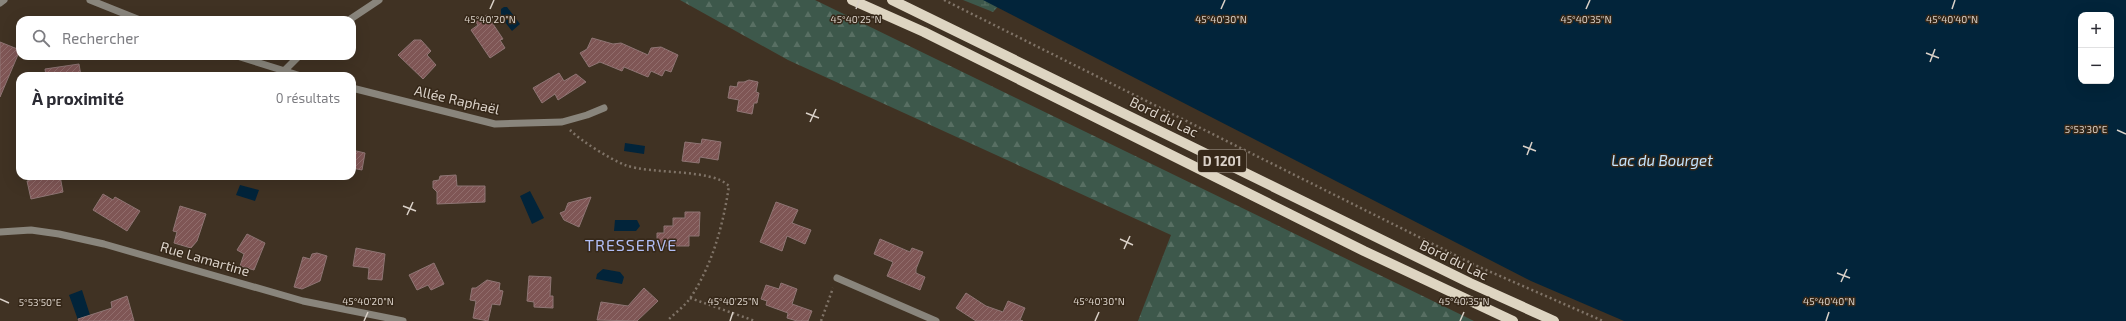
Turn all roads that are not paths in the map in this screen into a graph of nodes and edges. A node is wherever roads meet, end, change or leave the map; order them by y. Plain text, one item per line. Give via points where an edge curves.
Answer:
1 (4, 0) edge
2 (90, 0) edge
3 (379, 0) edge
4 (852, 0) edge
5 (892, 0) edge
6 (0, 3) edge
7 (130, 16) edge
8 (355, 16) edge
9 (248, 60) edge
10 (295, 60) edge
11 (283, 72) joint
12 (356, 89) edge
13 (604, 108) dead end
14 (0, 232) edge
15 (837, 278) road end
16 (403, 321) edge
17 (936, 321) edge
18 (1513, 321) edge
19 (1554, 321) edge

1 - 6 street
2 - 7 street
3 - 8 street
4 - 18 main road, D 1201 via 931,35 1364,251
5 - 19 main road, Bord du Lac / D 1201 via 1470,284
9 - 11 street
10 - 11 street
12 - 13 street, Allée Raphaël via 495,124 562,122
14 - 16 street, Rue Lamartine via 31,230 59,234 104,244 303,301
15 - 17 street

